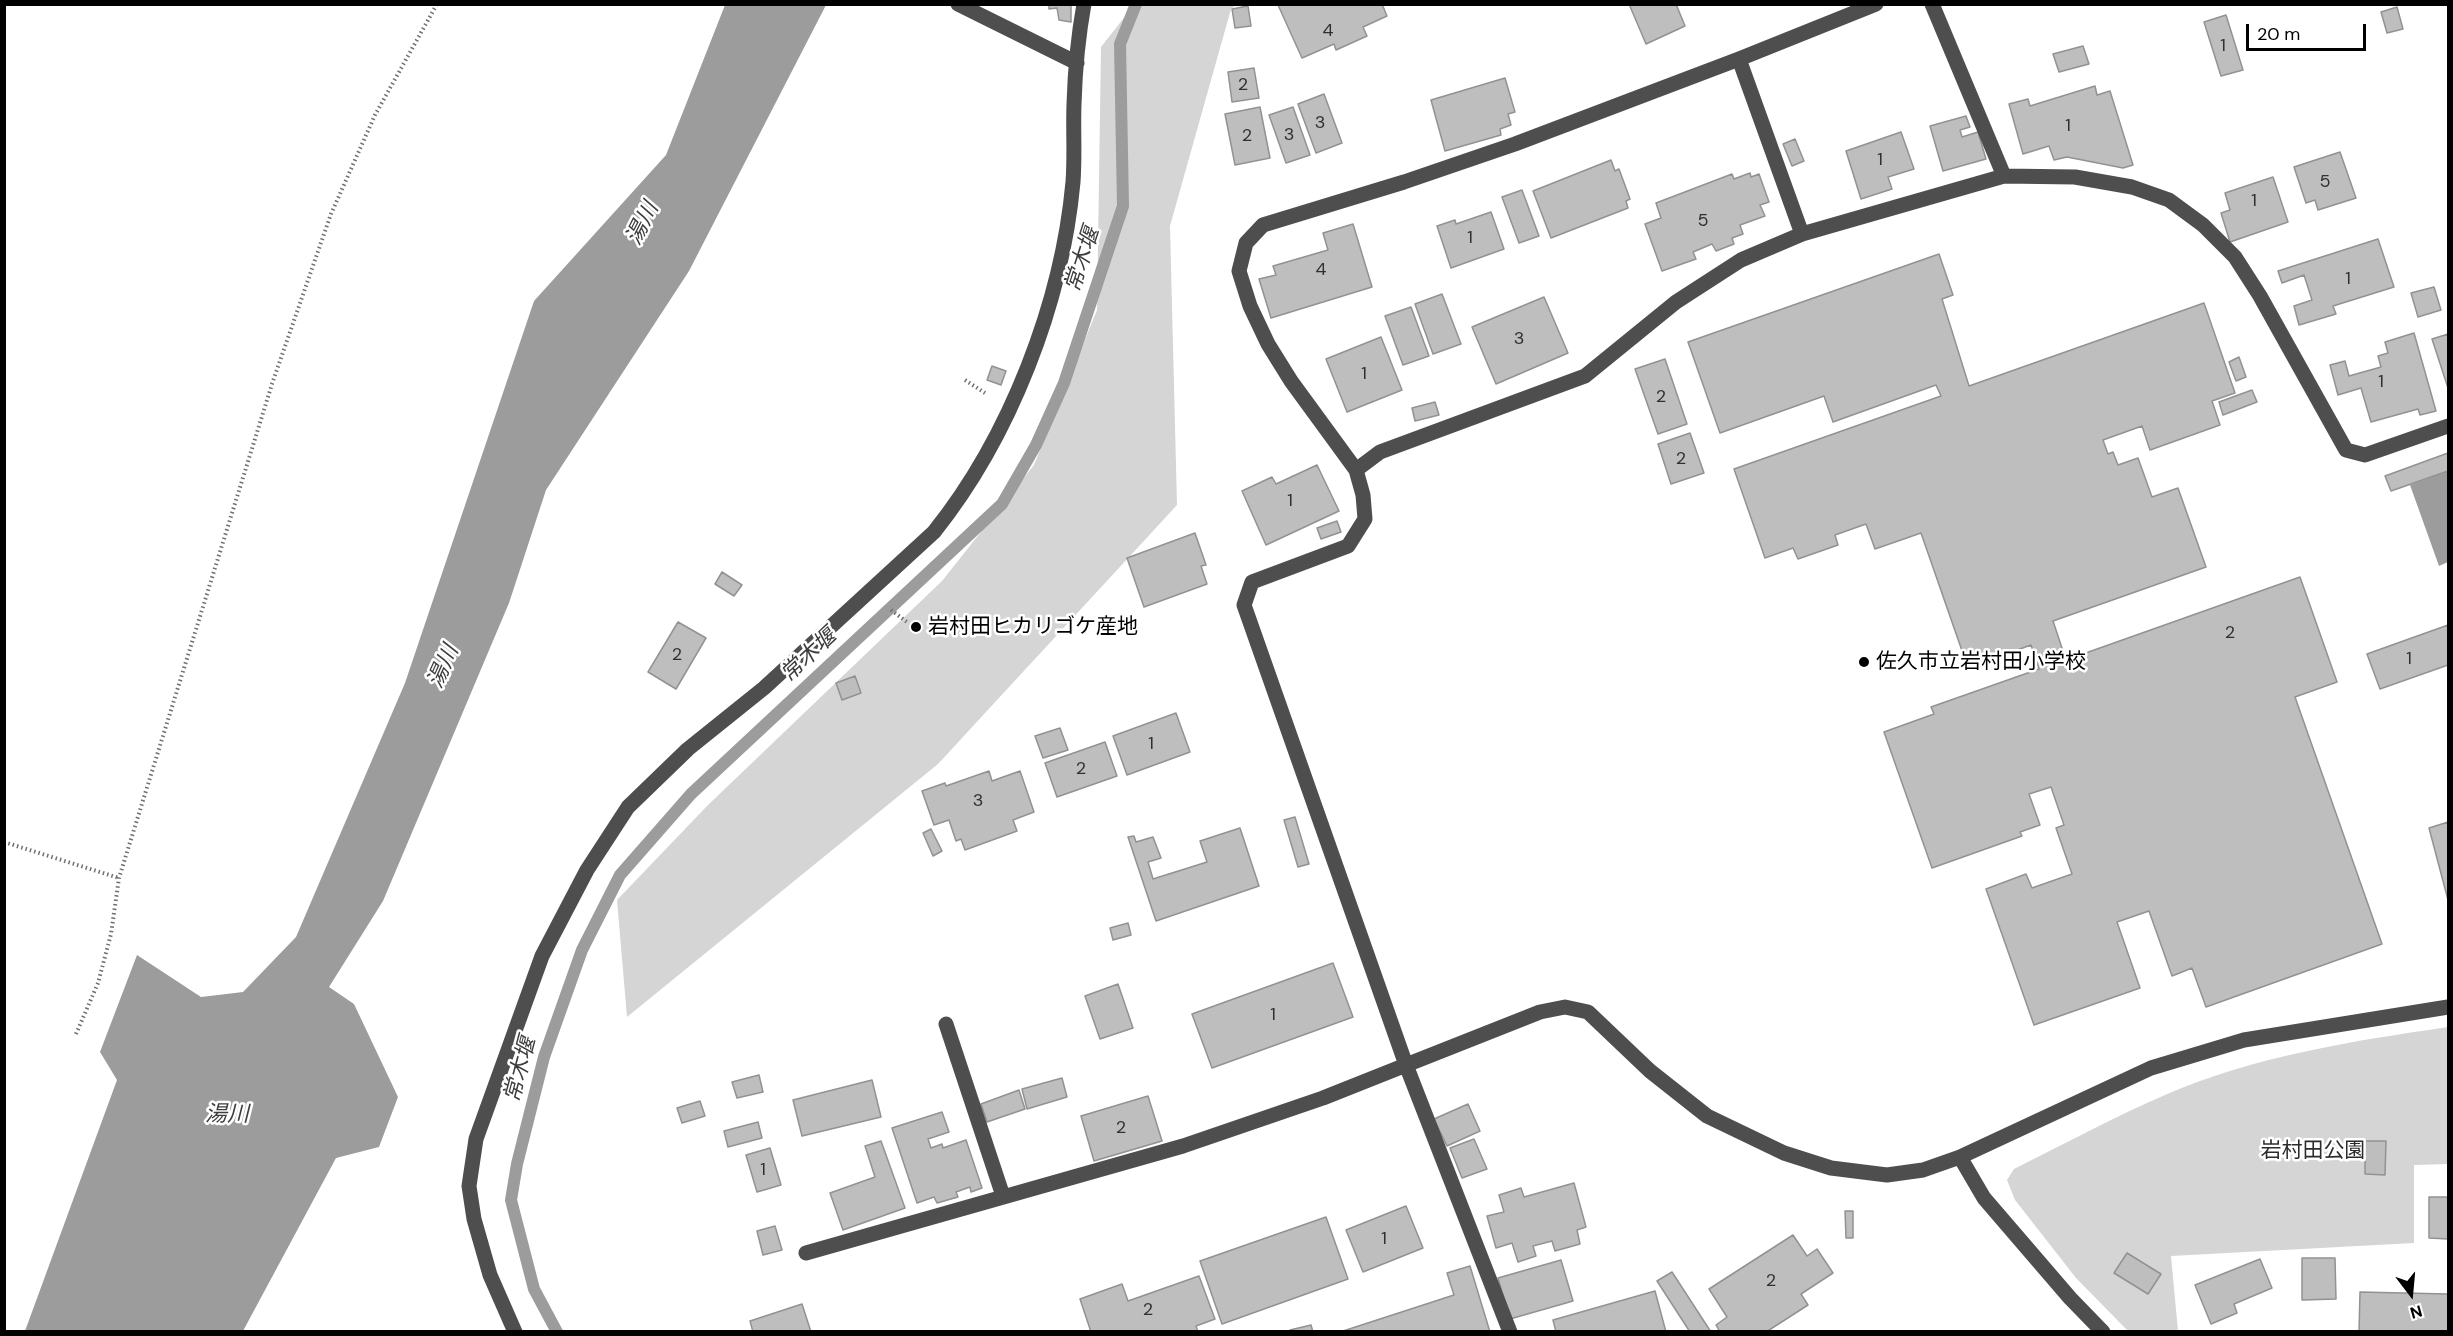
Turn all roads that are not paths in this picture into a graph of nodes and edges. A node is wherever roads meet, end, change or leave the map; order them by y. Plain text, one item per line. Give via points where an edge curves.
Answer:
1 (958, 4) edge
2 (1084, 4) edge
3 (1876, 4) edge
4 (1932, 4) edge
5 (1739, 59) junction
6 (1077, 63) junction
7 (2004, 176) junction
8 (1802, 234) junction
9 (2448, 426) edge
10 (1356, 470) junction
11 (2448, 1007) edge
12 (946, 1024) dead end
13 (1406, 1065) junction
14 (1960, 1157) junction
15 (1003, 1196) junction
16 (806, 1253) dead end
17 (515, 1332) edge
18 (1510, 1332) edge
19 (2103, 1332) edge

1 - 6 street
2 - 6 street
3 - 5 street
4 - 7 street
5 - 8 street
5 - 10 street via 1515,144 1263,225 1246,243 1239,271 1268,344
6 - 17 street via 1073,179 1066,245 1047,317 1016,393 965,489 934,532 764,688 680,755 628,807 587,870 542,956 476,1139 470,1186 474,1220 490,1275
7 - 8 street
7 - 9 street via 2075,177 2132,187 2169,200 2203,225 2235,257 2346,450 2366,455
8 - 10 street via 1741,260 1676,302 1585,376 1380,452
10 - 13 street via 1365,519 1348,546 1252,582 1244,604
11 - 14 street via 2244,1040 2151,1068
12 - 15 street
13 - 14 street via 1540,1012 1565,1007 1588,1012 1677,1095 1707,1116 1784,1153 1831,1168 1887,1174 1923,1170
13 - 15 street via 1183,1146
13 - 18 street
14 - 19 street via 1984,1197
15 - 16 street

